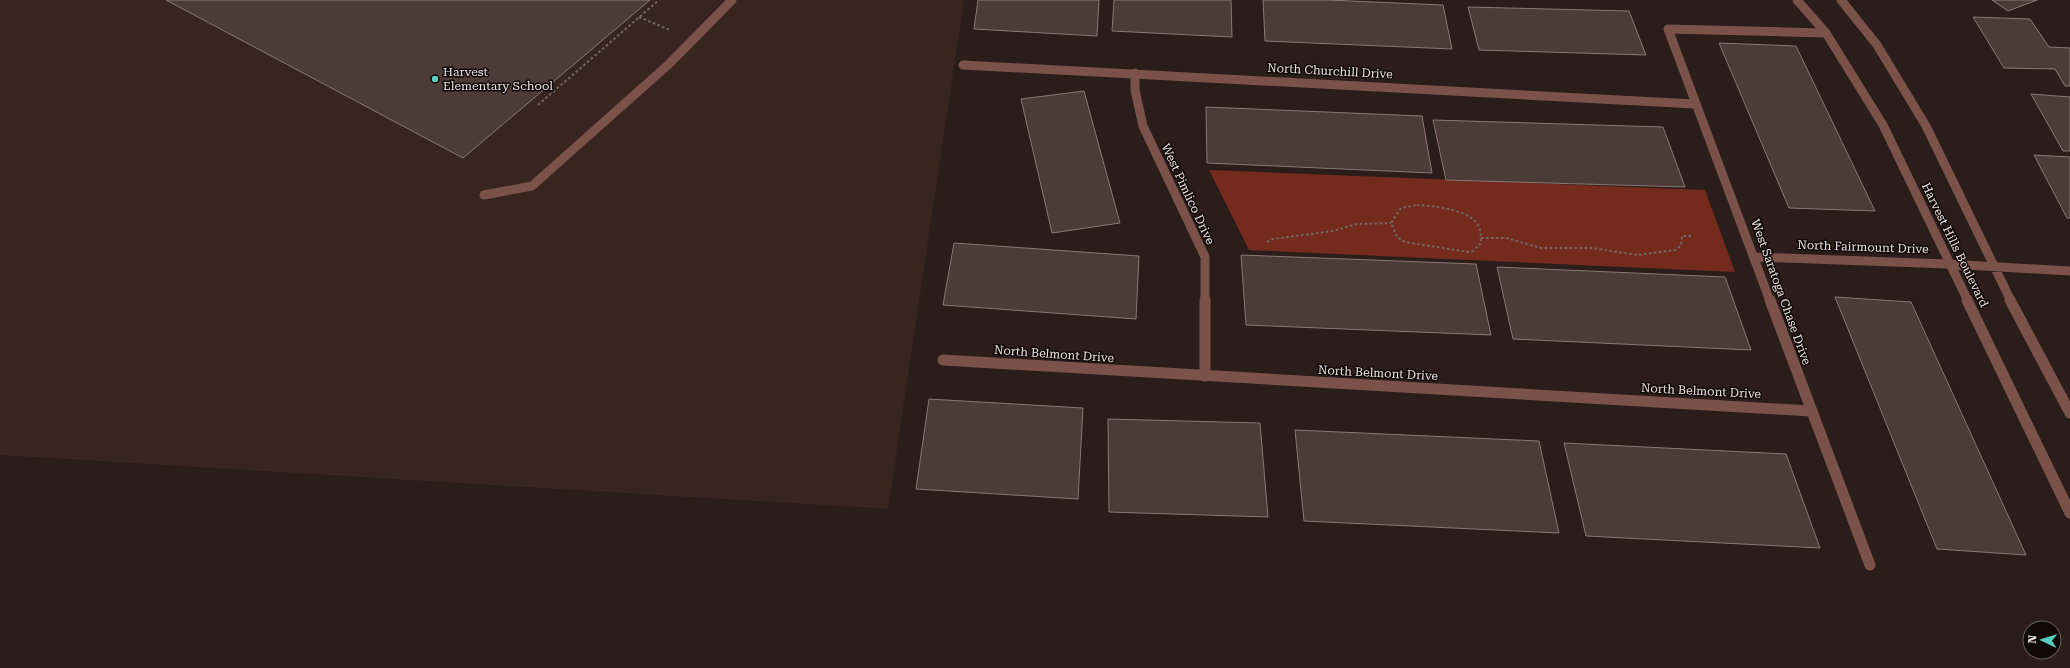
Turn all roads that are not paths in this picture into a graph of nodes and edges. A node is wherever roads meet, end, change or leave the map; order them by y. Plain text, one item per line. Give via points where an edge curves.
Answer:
1 (732, 0) edge
2 (1797, 0) edge
3 (1840, 0) edge
4 (1826, 32) junction
5 (963, 65) dead end
6 (1135, 73) junction
7 (1695, 104) junction
8 (484, 195) dead end
9 (1755, 256) junction
10 (1948, 264) junction
11 (1993, 267) junction
12 (2070, 271) edge
13 (943, 360) dead end
14 (1205, 376) junction
15 (1811, 411) junction
16 (2070, 413) edge
17 (2070, 513) edge
18 (1870, 565) dead end

1 - 8 street via 669,64 532,186
2 - 4 street, Harvest Hills Boulevard
3 - 11 street, Harvest Hills Boulevard via 1877,45 1926,126
4 - 7 street, West Saratoga Chase Drive via 1668,29
4 - 10 street, Harvest Hills Boulevard via 1883,125
5 - 6 street, North Churchill Drive
6 - 7 street, North Churchill Drive
6 - 14 street, West Pimlico Drive via 1135,90 1143,126 1205,257
7 - 9 street, West Saratoga Chase Drive
9 - 10 street, North Fairmount Drive
9 - 15 street, West Saratoga Chase Drive
10 - 11 street, North Fairmount Drive
10 - 17 street, Harvest Hills Boulevard
11 - 12 street, North Fairmount Drive
11 - 16 street, Harvest Hills Boulevard
13 - 14 street, North Belmont Drive
14 - 15 street, North Belmont Drive
15 - 18 street, West Saratoga Chase Drive

